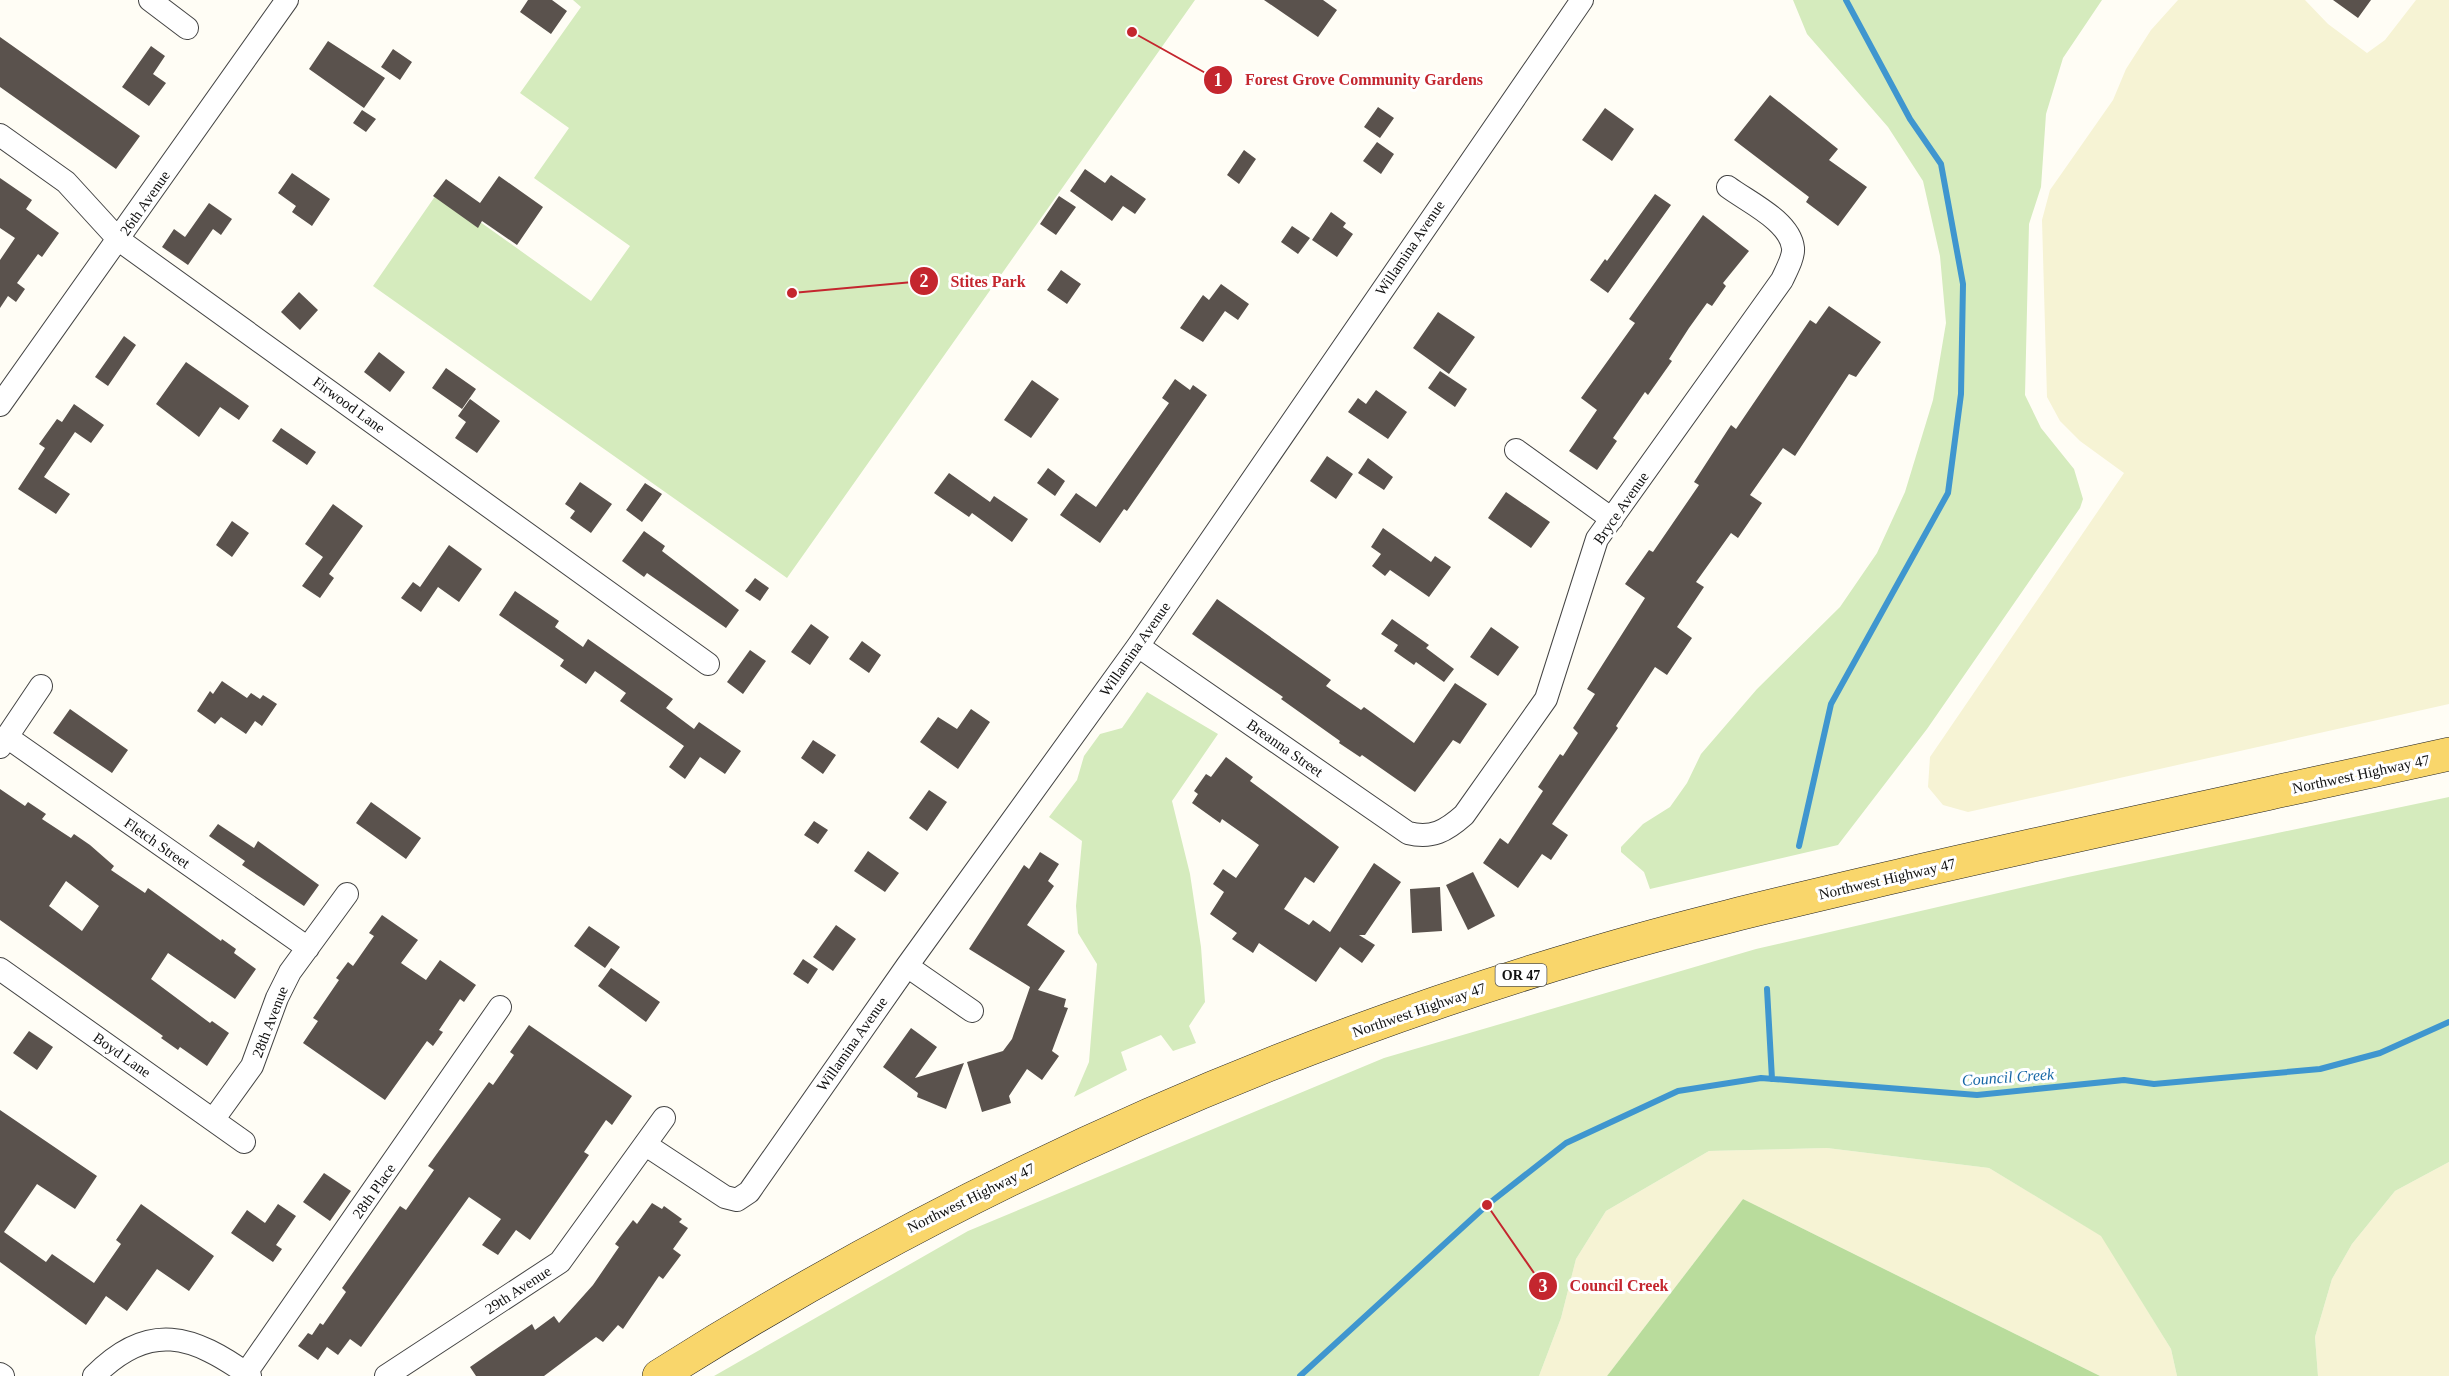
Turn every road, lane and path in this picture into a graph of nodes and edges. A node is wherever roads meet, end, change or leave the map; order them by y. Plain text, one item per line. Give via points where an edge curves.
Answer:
1 (150, 0) edge
2 (287, 0) edge
3 (1582, 0) edge
4 (187, 28) dead end
5 (0, 135) edge
6 (1728, 187) dead end
7 (119, 240) junction
8 (0, 405) edge
9 (1516, 450) dead end
10 (1612, 519) junction
11 (1138, 646) junction
12 (708, 664) dead end
13 (41, 686) dead end
14 (3, 742) edge
15 (2449, 754) edge
16 (1436, 835) joint
17 (347, 894) dead end
18 (308, 948) junction
19 (907, 966) junction
20 (0, 969) edge
21 (501, 1007) dead end
22 (972, 1011) dead end
23 (664, 1118) dead end
24 (213, 1120) junction
25 (244, 1142) dead end
26 (646, 1145) junction
27 (248, 1375) edge
28 (94, 1376) edge
29 (386, 1376) edge
30 (659, 1376) edge

1 - 4 street
2 - 7 street, 26th Avenue
3 - 11 street, Willamina Avenue
5 - 7 street, Firwood Lane via 66,182
6 - 10 street, Bryce Avenue via 1778,223 1793,250 1782,280
7 - 8 street, 26th Avenue
7 - 12 street, Firwood Lane
9 - 10 street
10 - 16 street, Bryce Avenue via 1590,554 1546,699 1464,815
11 - 16 street, Breanna Street via 1394,824 1420,836
11 - 19 street, Willamina Avenue
13 - 14 street
14 - 18 street, Fletch Street
15 - 30 main road, Northwest Highway 47 / OR 47 via 1747,911 1587,955 1426,1006 1232,1079 984,1190 840,1267
17 - 18 street, 28th Avenue
18 - 24 street, 28th Avenue via 277,998 252,1066
19 - 22 street
19 - 26 street, Willamina Avenue via 749,1192 737,1200 725,1197
20 - 24 street, Boyd Lane
21 - 27 street, 28th Place
23 - 26 street, 29th Avenue
24 - 25 street, Boyd Lane
26 - 29 street, 29th Avenue via 560,1262
27 - 28 street via 200,1345 162,1338 120,1354

